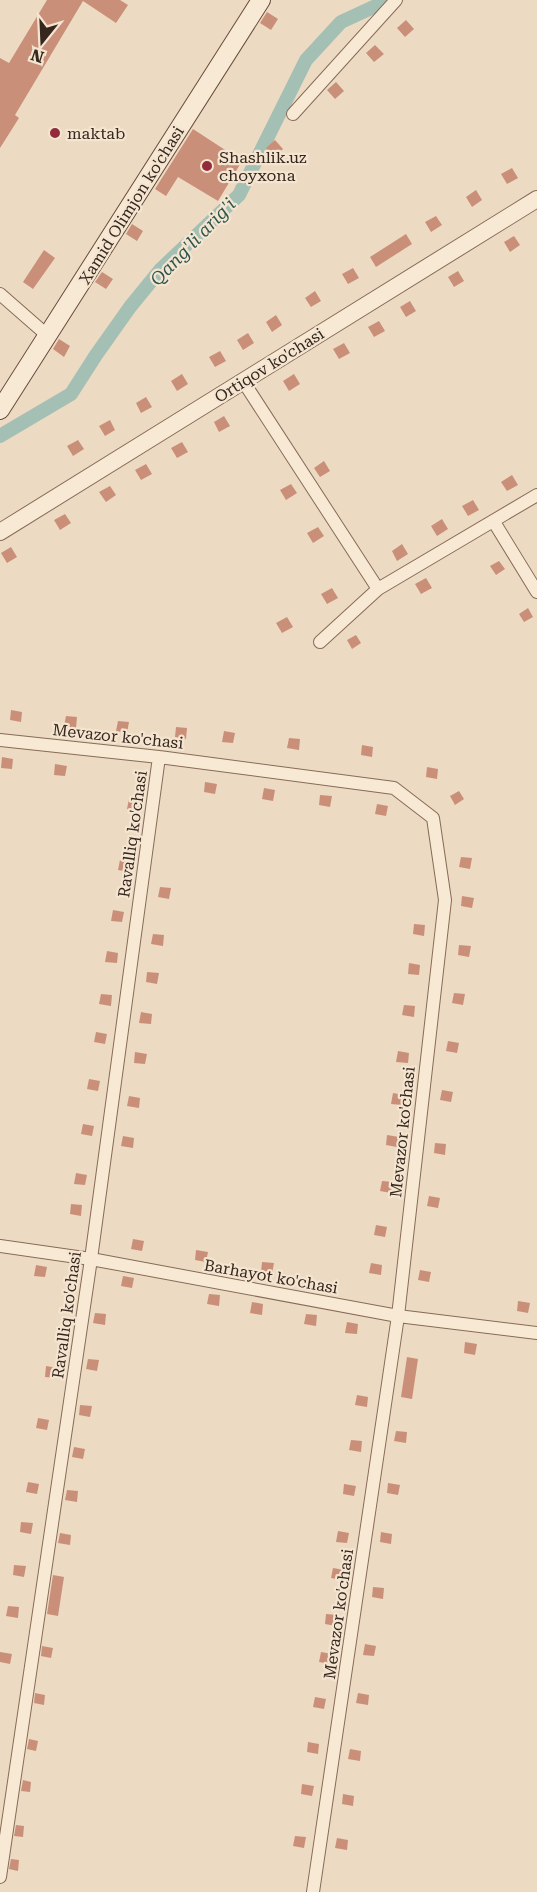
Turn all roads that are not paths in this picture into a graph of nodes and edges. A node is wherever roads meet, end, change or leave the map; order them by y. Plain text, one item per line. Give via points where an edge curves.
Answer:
1 (261, 0) edge
2 (396, 0) edge
3 (293, 114) dead end
4 (537, 199) edge
5 (0, 294) edge
6 (48, 336) junction
7 (243, 381) junction
8 (0, 409) edge
9 (537, 495) edge
10 (494, 522) junction
11 (0, 532) edge
12 (378, 590) junction
13 (537, 592) edge
14 (320, 642) dead end
15 (0, 740) edge
16 (159, 757) junction
17 (0, 1246) edge
18 (91, 1259) junction
19 (398, 1316) junction
20 (537, 1334) edge
21 (0, 1877) edge
22 (313, 1892) edge

1 - 6 main road, Xamid Olimjon ko'chasi
2 - 3 street
4 - 7 street, Ortiqov ko'chasi
5 - 6 street
6 - 8 main road, Xamid Olimjon ko'chasi
7 - 11 street, Ortiqov ko'chasi
7 - 12 street
9 - 10 street
10 - 12 street
10 - 13 street
12 - 14 street
15 - 16 street, Mevazor ko'chasi
16 - 18 street, Ravalliq ko'chasi
16 - 19 street, Mevazor ko'chasi via 394,788 433,818 445,900
17 - 18 street, Barhayot ko'chasi
18 - 19 street, Barhayot ko'chasi
18 - 21 street, Ravalliq ko'chasi
19 - 20 street, Barhayot ko'chasi
19 - 22 street, Mevazor ko'chasi

